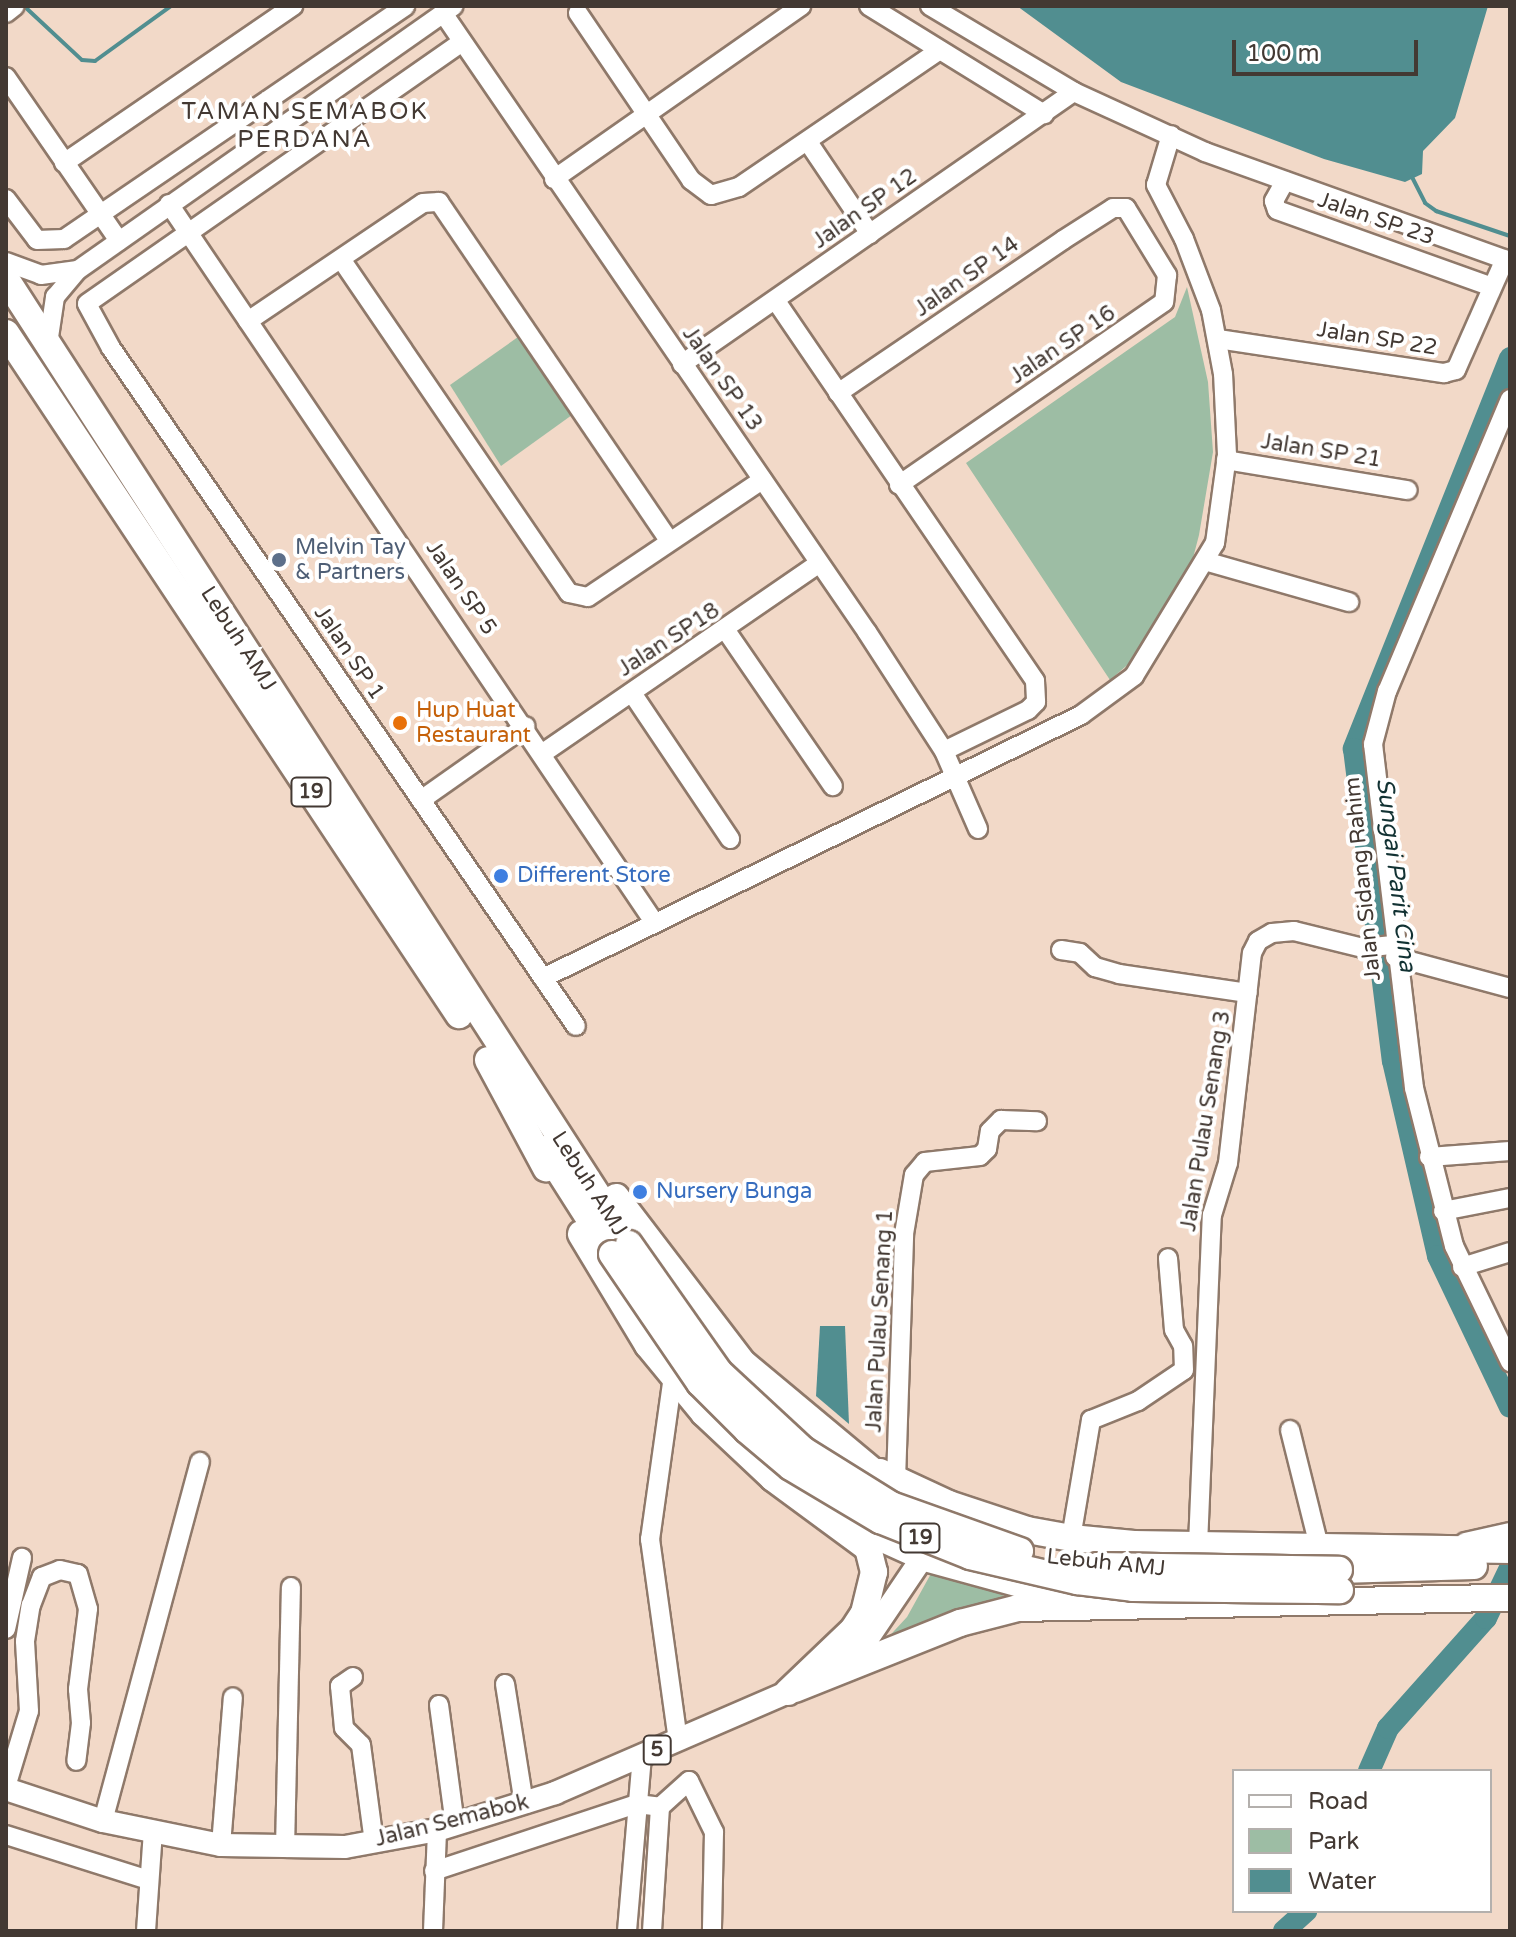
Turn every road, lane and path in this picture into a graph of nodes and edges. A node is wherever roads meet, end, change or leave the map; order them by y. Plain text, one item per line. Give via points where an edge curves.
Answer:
1 (15, 6) edge
2 (293, 6) edge
3 (405, 6) edge
4 (801, 6) edge
5 (869, 6) edge
6 (930, 6) edge
7 (448, 10) edge
8 (6, 13) edge
9 (578, 13) dead end
10 (462, 42) junction
11 (940, 50) junction
12 (6, 77) edge
13 (1074, 92) junction
14 (647, 114) junction
15 (1044, 114) junction
16 (1171, 135) junction
17 (808, 142) junction
18 (64, 163) junction
19 (554, 179) junction
20 (1285, 181) junction
21 (6, 199) edge
22 (169, 204) junction
23 (1126, 208) joint
24 (101, 216) junction
25 (188, 230) junction
26 (870, 234) junction
27 (119, 241) junction
28 (341, 259) junction
29 (1507, 260) edge
30 (6, 262) edge
31 (78, 270) junction
32 (6, 279) edge
33 (1489, 286) junction
34 (776, 301) junction
35 (248, 321) junction
36 (6, 333) edge
37 (1218, 339) junction
38 (48, 344) junction
39 (682, 364) junction
40 (838, 393) junction
41 (1510, 399) edge
42 (1226, 460) junction
43 (762, 480) junction
44 (899, 485) junction
45 (1408, 490) dead end
46 (669, 541) junction
47 (1205, 561) junction
48 (819, 563) junction
49 (1349, 602) dead end
50 (727, 632) junction
51 (632, 693) junction
52 (526, 726) junction
53 (944, 751) junction
54 (543, 753) junction
55 (955, 776) junction
56 (833, 786) dead end
57 (421, 800) junction
58 (978, 829) dead end
59 (730, 839) dead end
60 (654, 922) junction
61 (1386, 949) junction
62 (1061, 950) dead end
63 (543, 978) junction
64 (1510, 988) edge
65 (1248, 993) junction
66 (576, 1026) dead end
67 (496, 1056) junction
68 (1037, 1121) dead end
69 (1510, 1151) edge
70 (1429, 1157) junction
71 (1510, 1198) edge
72 (1443, 1211) junction
73 (1510, 1252) edge
74 (1168, 1258) dead end
75 (1462, 1267) junction
76 (1508, 1352) edge
77 (673, 1376) junction
78 (1290, 1430) dead end
79 (859, 1461) junction
80 (200, 1462) dead end
81 (896, 1480) junction
82 (942, 1501) junction
83 (828, 1514) junction
84 (1027, 1530) junction
85 (1071, 1538) junction
86 (1198, 1545) junction
87 (1319, 1546) junction
88 (919, 1555) junction
89 (16, 1567) edge
90 (1504, 1572) edge
91 (995, 1581) junction
92 (291, 1587) dead end
93 (1131, 1603) junction
94 (6, 1629) edge
95 (353, 1677) dead end
96 (505, 1684) dead end
97 (788, 1692) junction
98 (233, 1697) dead end
99 (439, 1705) dead end
100 (678, 1741) junction
101 (642, 1756) junction
102 (76, 1761) dead end
103 (6, 1788) edge
104 (638, 1798) junction
105 (524, 1804) junction
106 (660, 1807) junction
107 (103, 1821) junction
108 (446, 1828) junction
109 (153, 1832) junction
110 (6, 1835) edge
111 (374, 1842) junction
112 (221, 1845) junction
113 (285, 1848) junction
114 (435, 1864) junction
115 (149, 1880) junction
116 (146, 1931) edge
117 (433, 1931) edge
118 (627, 1931) edge
119 (652, 1931) edge
120 (712, 1931) edge

1 - 8 street
2 - 18 street
3 - 24 street
4 - 14 street
5 - 11 street
6 - 13 street
7 - 10 street, Jalan SP 13
7 - 22 street
9 - 14 street
10 - 19 street, Jalan SP 13
10 - 25 street
11 - 15 street
11 - 17 street
12 - 18 street
13 - 15 street, Jalan SP 12
13 - 16 street
14 - 17 street via 691,180 711,195 739,187
14 - 19 street
15 - 26 street, Jalan SP 12
16 - 20 street
16 - 37 street via 1156,185 1184,239
17 - 26 street
18 - 24 street
19 - 39 street, Jalan SP 13
20 - 29 street
20 - 33 street, Jalan SP 23 via 1274,201 1277,210
21 - 24 street via 28,233 51,242
22 - 25 street, Jalan SP 5
22 - 27 street
23 - 40 street, Jalan SP 14 via 1113,208 1063,240
23 - 44 street, Jalan SP 16 via 1167,275 1164,302
24 - 27 street
25 - 35 street, Jalan SP 5
25 - 57 street, Jalan SP 1 via 93,297 87,304 89,315
26 - 34 street, Jalan SP 12
27 - 31 street
28 - 35 street
28 - 46 street via 569,593 588,597
28 - 46 street via 423,203 439,202
29 - 33 street, Jalan SP 22
30 - 31 street via 41,275
31 - 38 street via 55,297
32 - 38 highway, Lebuh AMJ / 19
33 - 37 street, Jalan SP 22 via 1463,364 1444,373
34 - 39 street, Jalan SP 12
34 - 40 street
35 - 52 street, Jalan SP 5
36 - 67 highway, Lebuh AMJ / 19
37 - 42 street
38 - 67 highway, Lebuh AMJ / 19
39 - 43 street, Jalan SP 13
40 - 44 street
41 - 61 street, Jalan Sidang Rahim via 1378,716 1373,744
42 - 45 street, Jalan SP 21
42 - 47 street via 1215,543
43 - 46 street
43 - 48 street, Jalan SP 13
44 - 53 street via 1030,670 1037,691 1028,710
47 - 49 street
47 - 55 street via 1152,652 1113,696
48 - 50 street, Jalan SP18
48 - 53 street, Jalan SP 13
50 - 51 street, Jalan SP18
50 - 56 street
51 - 54 street, Jalan SP18
51 - 59 street
52 - 54 street, Jalan SP 5
52 - 57 street
53 - 55 street, Jalan SP 13
54 - 60 street, Jalan SP 5
55 - 58 street, Jalan SP 13
55 - 60 street
57 - 63 street, Jalan SP 1
60 - 63 street
61 - 64 street
61 - 65 street, Jalan Pulau Senang 3 via 1307,932 1272,933 1258,941 1252,953
61 - 70 street, Jalan Sidang Rahim
62 - 65 street via 1080,953 1095,967 1119,974
63 - 66 street, Jalan SP 1
65 - 86 street, Jalan Pulau Senang 3 via 1228,1163 1212,1215
67 - 77 highway via 591,1253
67 - 79 highway via 743,1363
67 - 90 highway, Lebuh AMJ / 19, bridge via 621,1249 760,1416 846,1481 891,1505 983,1541 1078,1564 1340,1580
68 - 81 street, Jalan Pulau Senang 1 via 1001,1120 980,1156 925,1162 914,1175 904,1234
69 - 70 street
70 - 72 street, Jalan Sidang Rahim
71 - 72 street
72 - 75 street, Jalan Sidang Rahim
73 - 75 street
74 - 85 street via 1174,1330 1183,1346 1184,1370 1138,1401 1091,1420
75 - 76 street, Jalan Sidang Rahim
77 - 83 highway via 737,1446
77 - 100 street via 650,1539
78 - 87 street
79 - 81 highway
79 - 83 highway via 892,1491 890,1516 869,1527
80 - 107 street
81 - 82 highway
82 - 84 highway
82 - 88 main road, Jalan Semabok / 5
83 - 88 highway
83 - 97 highway via 868,1548 874,1572 871,1596 853,1630
84 - 85 highway
84 - 91 highway via 996,1526 976,1535 972,1561
85 - 86 highway
86 - 87 highway
87 - 90 highway via 1438,1548
88 - 91 highway
88 - 97 main road, Jalan Semabok / 5 via 861,1631
89 - 94 street
90 - 93 highway
91 - 93 highway
92 - 113 street
93 - 97 highway via 1064,1603 990,1613
95 - 111 street via 340,1686 344,1728 361,1745
96 - 105 street
97 - 100 main road, Jalan Semabok / 5
98 - 112 street
99 - 108 street
100 - 101 main road, Jalan Semabok / 5
101 - 104 street
101 - 105 main road, Jalan Semabok / 5
102 - 103 street via 88,1609 78,1574 60,1570 42,1577 31,1605 25,1641 29,1711
103 - 107 main road, Jalan Semabok / 5
104 - 106 street
104 - 114 street
104 - 118 street
105 - 108 main road, Jalan Semabok / 5
106 - 119 street
106 - 120 street via 689,1781 714,1832
107 - 109 main road, Jalan Semabok / 5
108 - 111 main road, Jalan Semabok / 5
108 - 114 street
109 - 112 main road, Jalan Semabok / 5
109 - 115 street
110 - 115 street
111 - 113 main road, Jalan Semabok / 5
112 - 113 main road, Jalan Semabok / 5
114 - 117 street
115 - 116 street

